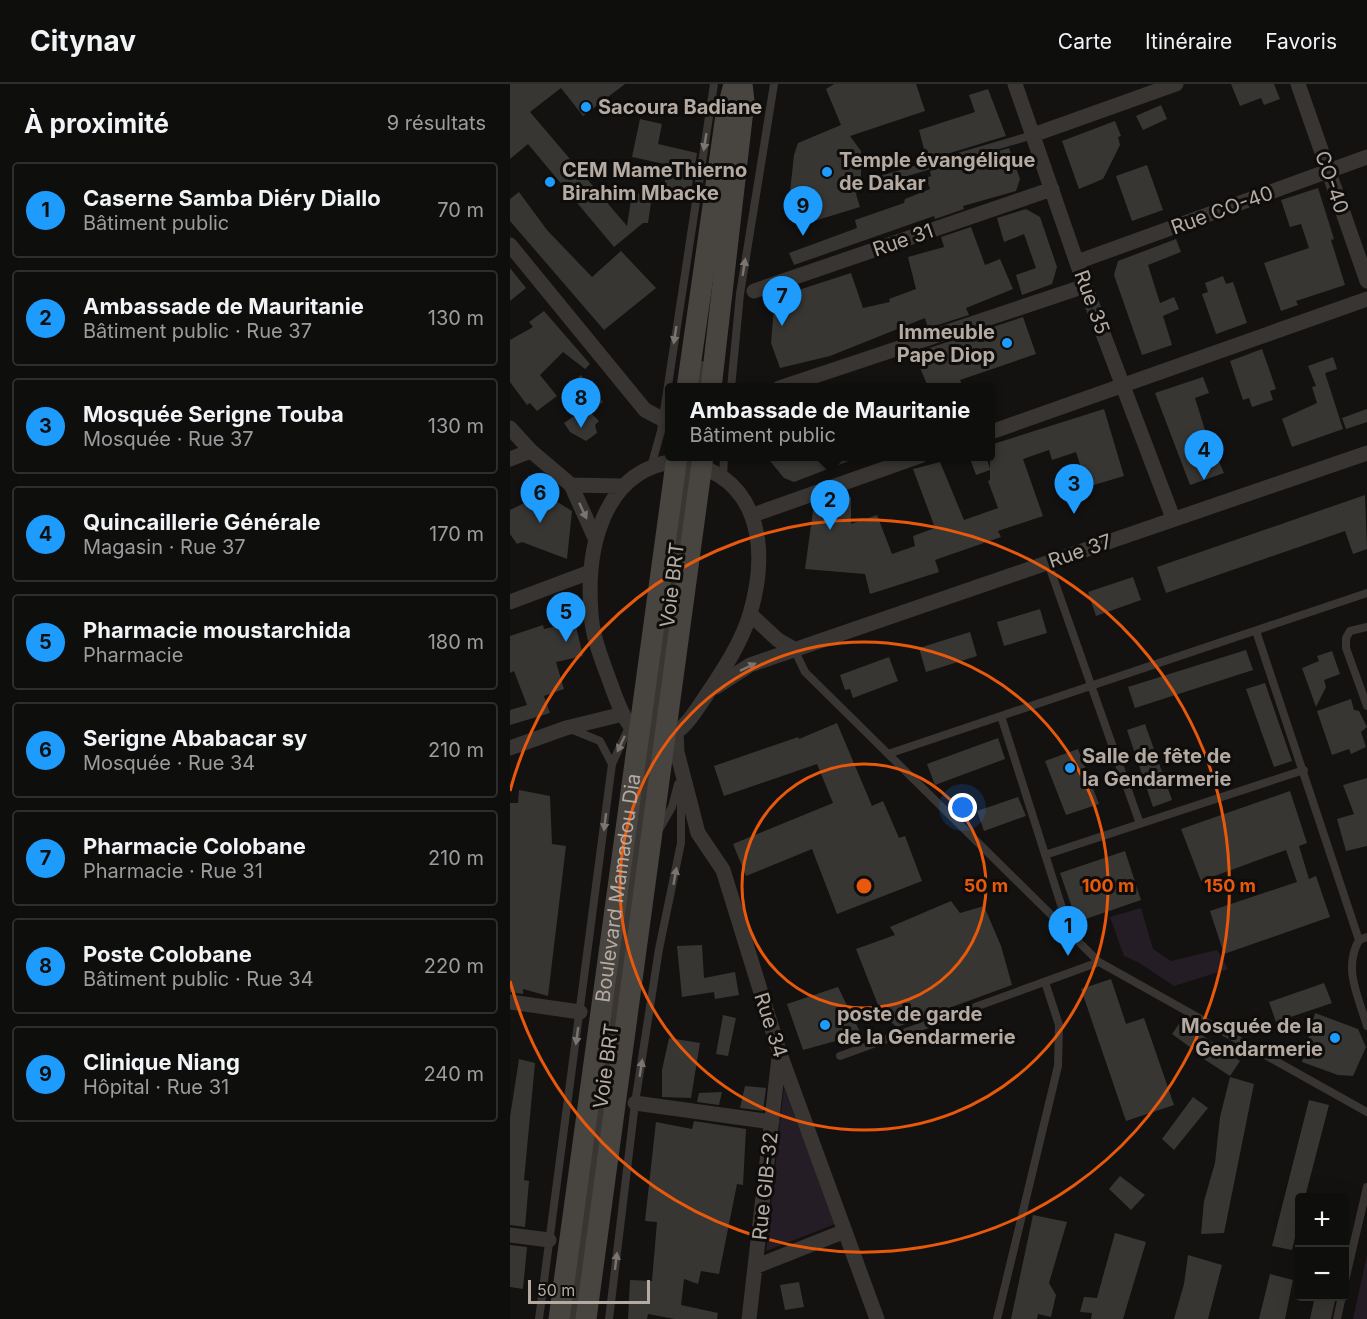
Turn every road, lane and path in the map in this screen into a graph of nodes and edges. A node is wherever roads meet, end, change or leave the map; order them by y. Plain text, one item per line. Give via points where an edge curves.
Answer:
1 (714, 84) edge
2 (774, 84) edge
3 (1015, 84) edge
4 (1176, 84) edge
5 (1298, 84) edge
6 (742, 87) edge
7 (1033, 135) junction
8 (1367, 157) edge
9 (1328, 171) junction
10 (873, 182) dead end
11 (1052, 189) junction
12 (510, 245) edge
13 (1077, 262) junction
14 (1367, 281) edge
15 (1085, 286) junction
16 (747, 292) junction
17 (1367, 299) edge
18 (709, 304) dead end
19 (702, 356) dead end
20 (668, 383) edge
21 (688, 383) edge
22 (699, 383) edge
23 (711, 383) edge
24 (731, 383) edge
25 (791, 383) edge
26 (1124, 385) junction
27 (665, 400) edge
28 (662, 419) junction
29 (510, 428) edge
30 (995, 430) edge
31 (531, 451) junction
32 (1367, 453) edge
33 (510, 459) edge
34 (683, 461) edge
35 (689, 461) edge
36 (691, 461) edge
37 (724, 461) edge
38 (906, 461) edge
39 (650, 467) junction
40 (723, 478) junction
41 (571, 485) junction
42 (621, 486) junction
43 (753, 515) junction
44 (1173, 518) junction
45 (596, 538) junction
46 (1048, 563) junction
47 (590, 572) junction
48 (1367, 593) edge
49 (510, 602) edge
50 (750, 614) junction
51 (1367, 627) edge
52 (1256, 631) junction
53 (794, 649) junction
54 (1090, 686) junction
55 (706, 695) junction
56 (1367, 706) edge
57 (1001, 716) junction
58 (566, 728) junction
59 (647, 730) junction
60 (510, 748) edge
61 (888, 754) junction
62 (612, 764) junction
63 (1304, 770) junction
64 (682, 771) junction
65 (1140, 824) junction
66 (650, 845) junction
67 (1045, 855) junction
68 (1071, 934) junction
69 (1363, 938) edge
70 (1099, 962) junction
71 (1045, 982) junction
72 (510, 1002) edge
73 (580, 1012) junction
74 (1367, 1026) edge
75 (780, 1054) junction
76 (840, 1056) dead end
77 (635, 1103) junction
78 (1367, 1112) edge
79 (772, 1122) junction
80 (1367, 1187) edge
81 (846, 1232) junction
82 (510, 1235) edge
83 (549, 1240) junction
84 (1349, 1264) edge
85 (757, 1266) junction
86 (1341, 1301) edge
87 (539, 1319) edge
88 (559, 1319) edge
89 (572, 1319) edge
90 (586, 1319) edge
91 (609, 1319) edge
92 (749, 1319) edge
93 (877, 1319) edge
94 (997, 1319) edge
95 (1336, 1319) edge

1 -> 20 lane
16 -> 2 lane
3 - 7 street, Rue 35
4 - 7 street
5 - 9 street, CO-40
6 - 18 lane
6 - 21 street via 726,115
6 - 23 street
7 - 10 lane
7 - 11 street, Rue 35
8 - 9 street, Rue CO-40 / CO-40
9 - 13 street, Rue CO-40 / CO-40
9 - 14 street, CO-40
11 - 13 street, Rue 35
11 - 16 street, Rue 31
12 - 28 street via 645,410
13 - 15 street, Rue 35
15 - 25 street
15 - 26 street, Rue 35
16 - 24 lane
17 - 26 street
19 - 22 lane
26 - 30 street
26 - 44 street, Rue 35
27 -> 28 lane
28 - 39 lane
29 - 31 street
31 - 33 street
31 - 41 street
32 - 44 street, Rue 37
34 - 39 street
35 - 59 street, Boulevard Mamadou Dia
36 - 40 street
37 - 40 lane
38 - 43 street
39 - 42 street
40 - 43 street via 745,500
41 - 42 street
41 -> 45 street
42 - 45 street, Rue 34 via 608,506
43 - 50 street via 759,555
44 - 46 street, Rue 37
45 - 47 street, Rue 34
46 - 53 street, Rue 37
46 - 54 lane
47 - 49 street
47 - 59 street, Rue 34 via 591,614 598,648
48 - 52 lane
50 - 53 street
50 - 55 street
51 - 56 lane via 1350,631 1346,638
52 - 54 lane
52 - 63 lane
55 -> 53 street, Rue 37 via 750,665
53 - 61 lane via 805,672
54 - 57 lane
54 - 65 lane
55 - 59 street
57 - 61 lane
57 - 67 lane
58 - 59 street
58 - 60 street
58 - 62 lane via 600,741
59 -> 62 lane
59 - 64 street, Rue 34
59 - 66 street, Boulevard Mamadou Dia
59 - 88 street, Boulevard Mamadou Dia
59 - 89 lane, Voie BRT
61 - 68 lane
62 -> 73 lane
63 - 65 lane
63 - 69 lane
64 - 66 lane via 672,807
64 - 75 street, Rue 34 via 698,833 723,870
77 -> 64 lane via 659,949 681,843
65 - 67 lane
66 - 90 street, Boulevard Mamadou Dia
67 - 68 lane
68 - 70 lane
69 - 74 lane via 1350,965
70 - 71 lane
70 - 78 lane
71 - 76 lane
71 - 94 lane via 1059,1025 1058,1066
72 - 73 street
73 -> 83 lane
75 - 79 street, Rue GIB-32
75 - 81 street, Rue 34
77 - 79 street
91 -> 77 lane
79 - 85 street, Rue GIB-32
80 - 84 lane
81 - 85 street
81 - 93 street, Rue 34
82 - 83 street
83 - 87 lane
85 - 92 street, Rue GIB-32
86 - 95 lane

